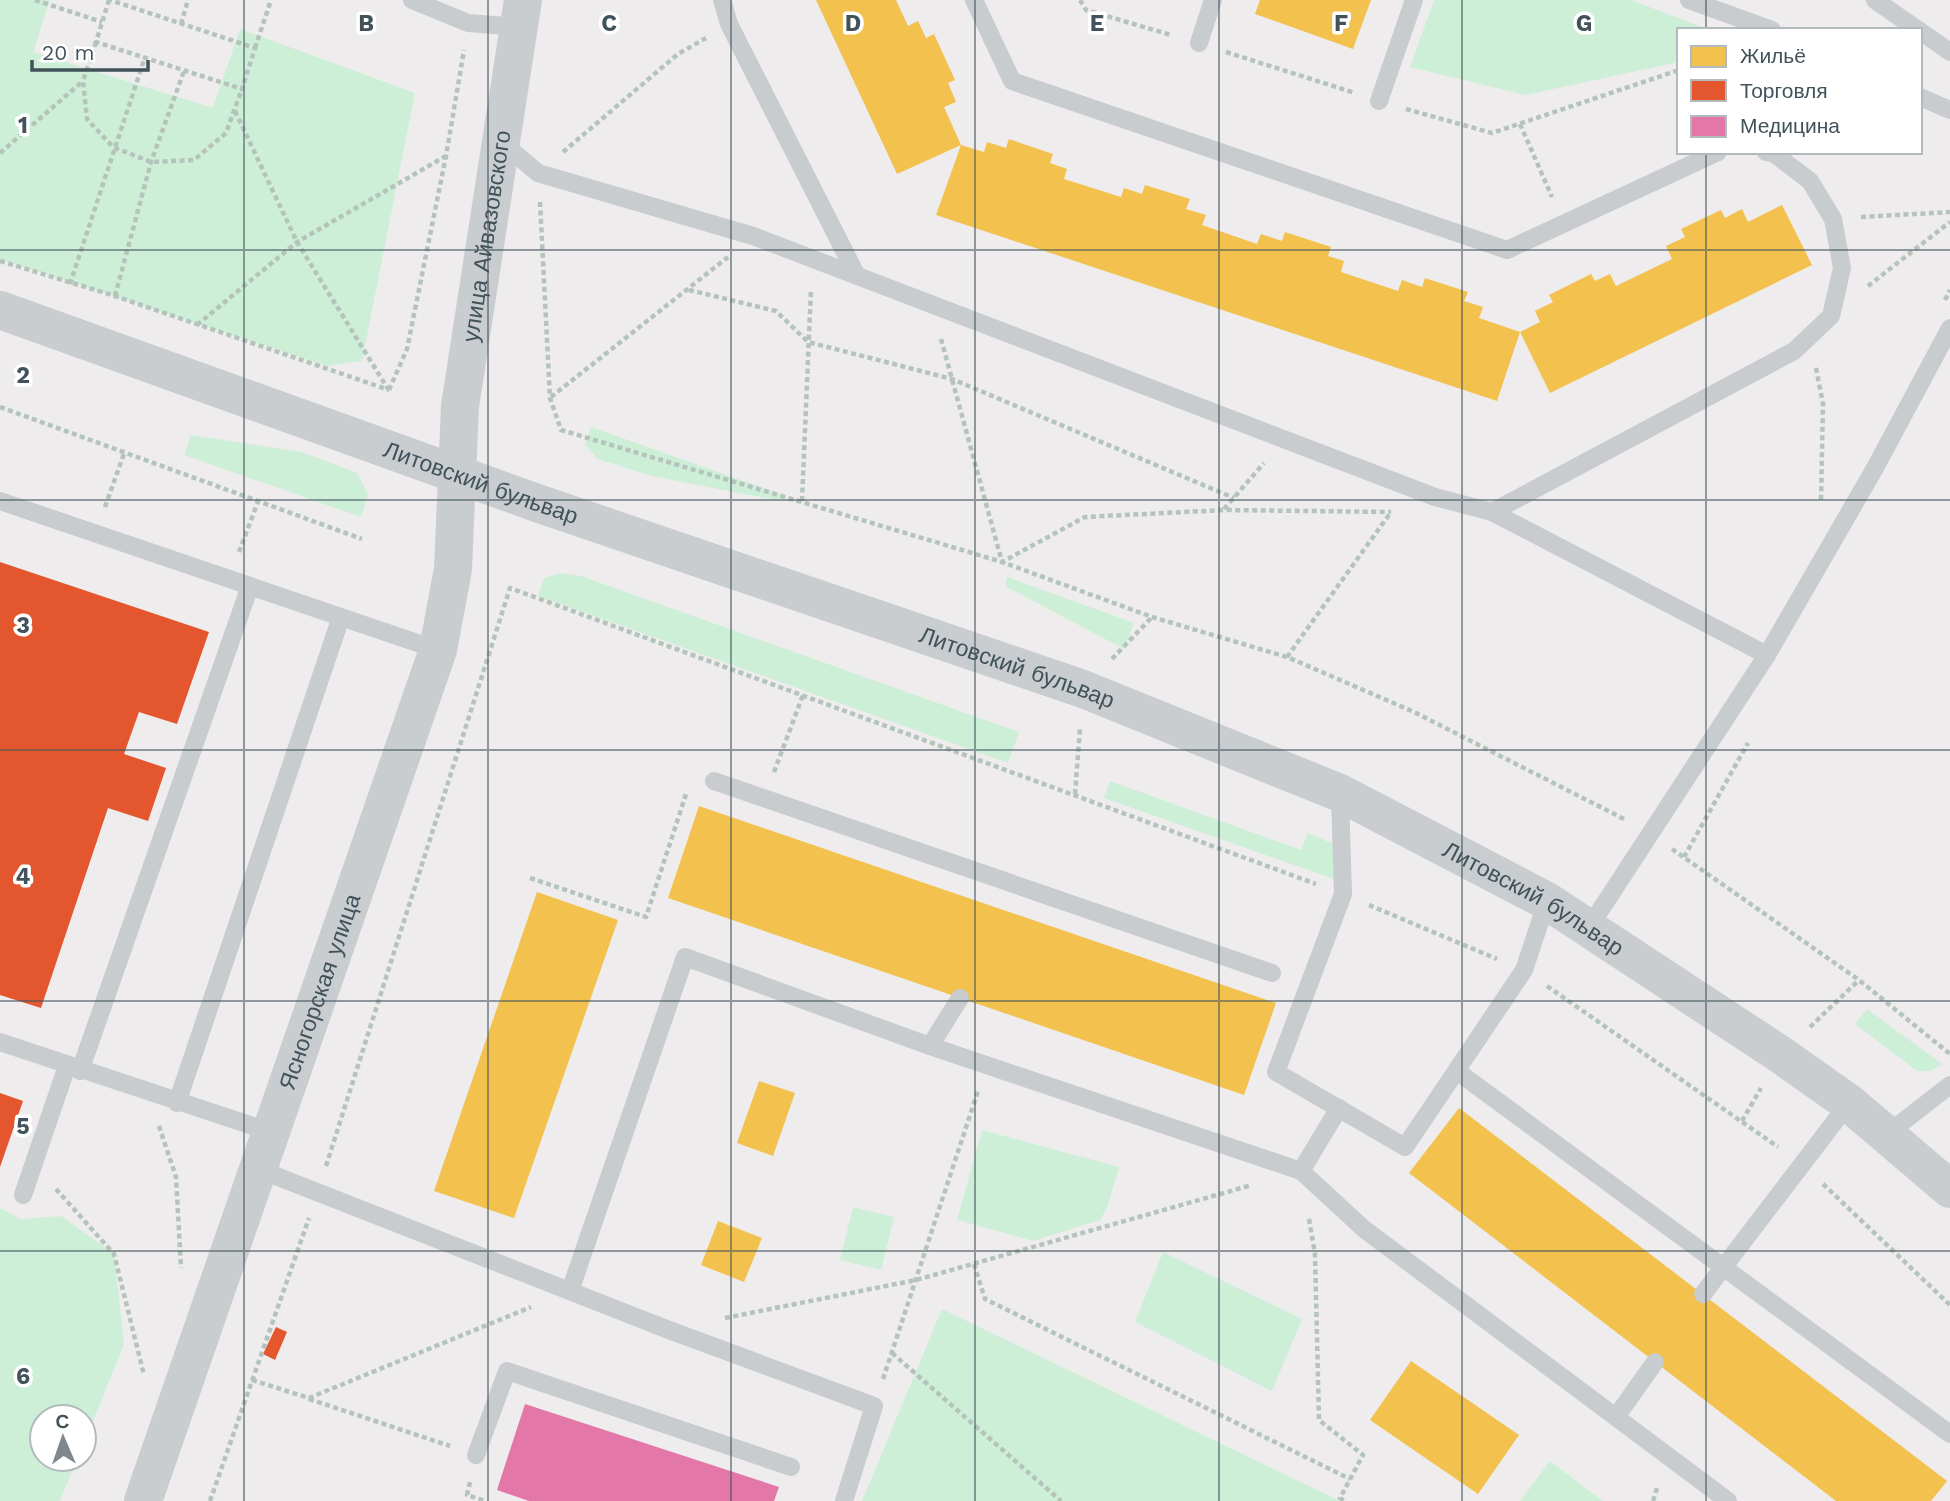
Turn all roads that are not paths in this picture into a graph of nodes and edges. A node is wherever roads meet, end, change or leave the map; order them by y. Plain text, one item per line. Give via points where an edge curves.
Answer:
1 (412, 0) edge
2 (722, 0) edge
3 (974, 0) edge
4 (1213, 0) edge
5 (1414, 0) edge
6 (1689, 0) edge
7 (1875, 0) edge
8 (521, 13) edge
9 (1766, 28) edge
10 (1916, 28) edge
11 (1922, 32) edge
12 (1199, 43) dead end
13 (1950, 52) edge
14 (1922, 98) edge
15 (1379, 101) dead end
16 (1950, 110) edge
17 (501, 142) junction
18 (1714, 154) edge
19 (1774, 154) edge
20 (857, 276) junction
21 (0, 310) edge
22 (1950, 328) edge
23 (457, 475) junction
24 (0, 502) edge
25 (1492, 512) junction
26 (250, 586) junction
27 (341, 617) junction
28 (438, 650) junction
29 (1767, 655) junction
30 (713, 781) road end
31 (1340, 793) junction
32 (1547, 901) junction
33 (1588, 929) junction
34 (1272, 972) dead end
35 (960, 998) dead end
36 (0, 1042) edge
37 (930, 1046) junction
38 (74, 1069) junction
39 (1458, 1072) junction
40 (1950, 1085) edge
41 (177, 1103) junction
42 (1849, 1103) junction
43 (1339, 1108) junction
44 (271, 1132) junction
45 (1887, 1134) junction
46 (258, 1169) junction
47 (1301, 1171) junction
48 (1950, 1189) edge
49 (23, 1195) dead end
50 (1724, 1265) junction
51 (570, 1291) junction
52 (1703, 1294) dead end
53 (1655, 1362) dead end
54 (1616, 1417) junction
55 (1950, 1434) edge
56 (476, 1455) road end
57 (791, 1467) dead end
58 (142, 1501) edge
59 (844, 1501) edge
60 (1728, 1501) edge

1 - 8 lane via 468,23
2 - 20 lane via 729,24
3 - 18 lane via 1012,81 1507,250
4 - 12 lane
5 - 15 lane
6 - 9 lane
7 - 10 lane
8 - 17 main road, улица Айвазовского
11 - 13 lane
14 - 16 lane
17 - 20 lane via 538,173 752,236
17 - 23 main road, улица Айвазовского via 460,406
19 - 25 lane via 1810,181 1833,219 1842,268 1831,316 1794,351
20 - 25 lane via 1435,497
21 - 23 main road, Литовский бульвар
22 - 29 lane
23 - 28 main road, Ясногорская улица via 453,569
23 - 31 main road, Литовский бульвар via 1083,689
24 - 26 lane
25 - 29 lane
26 - 27 lane
26 - 38 lane
27 - 28 lane
27 - 41 lane
28 - 44 main road, Ясногорская улица
29 - 33 lane
30 - 34 lane
31 - 32 main road, Литовский бульвар
31 - 43 lane via 1343,894 1276,1072
32 - 33 main road, Литовский бульвар
32 - 39 lane via 1524,970
33 - 42 main road, Литовский бульвар
35 - 37 lane
36 - 38 lane
37 - 47 lane
37 - 51 lane via 685,957
38 - 41 lane
38 - 49 lane
39 - 43 lane via 1405,1147
39 - 50 lane
40 - 45 lane
41 - 44 lane
42 - 45 main road, Литовский бульвар
42 - 50 lane
43 - 47 lane
44 - 46 main road, Ясногорская улица
45 - 48 main road, Литовский бульвар
46 - 51 lane
46 - 58 main road, Ясногорская улица
47 - 54 lane via 1364,1229
50 - 52 lane
50 - 55 lane
51 - 59 lane via 874,1406
53 - 54 lane
54 - 60 lane
56 - 57 lane via 507,1371

